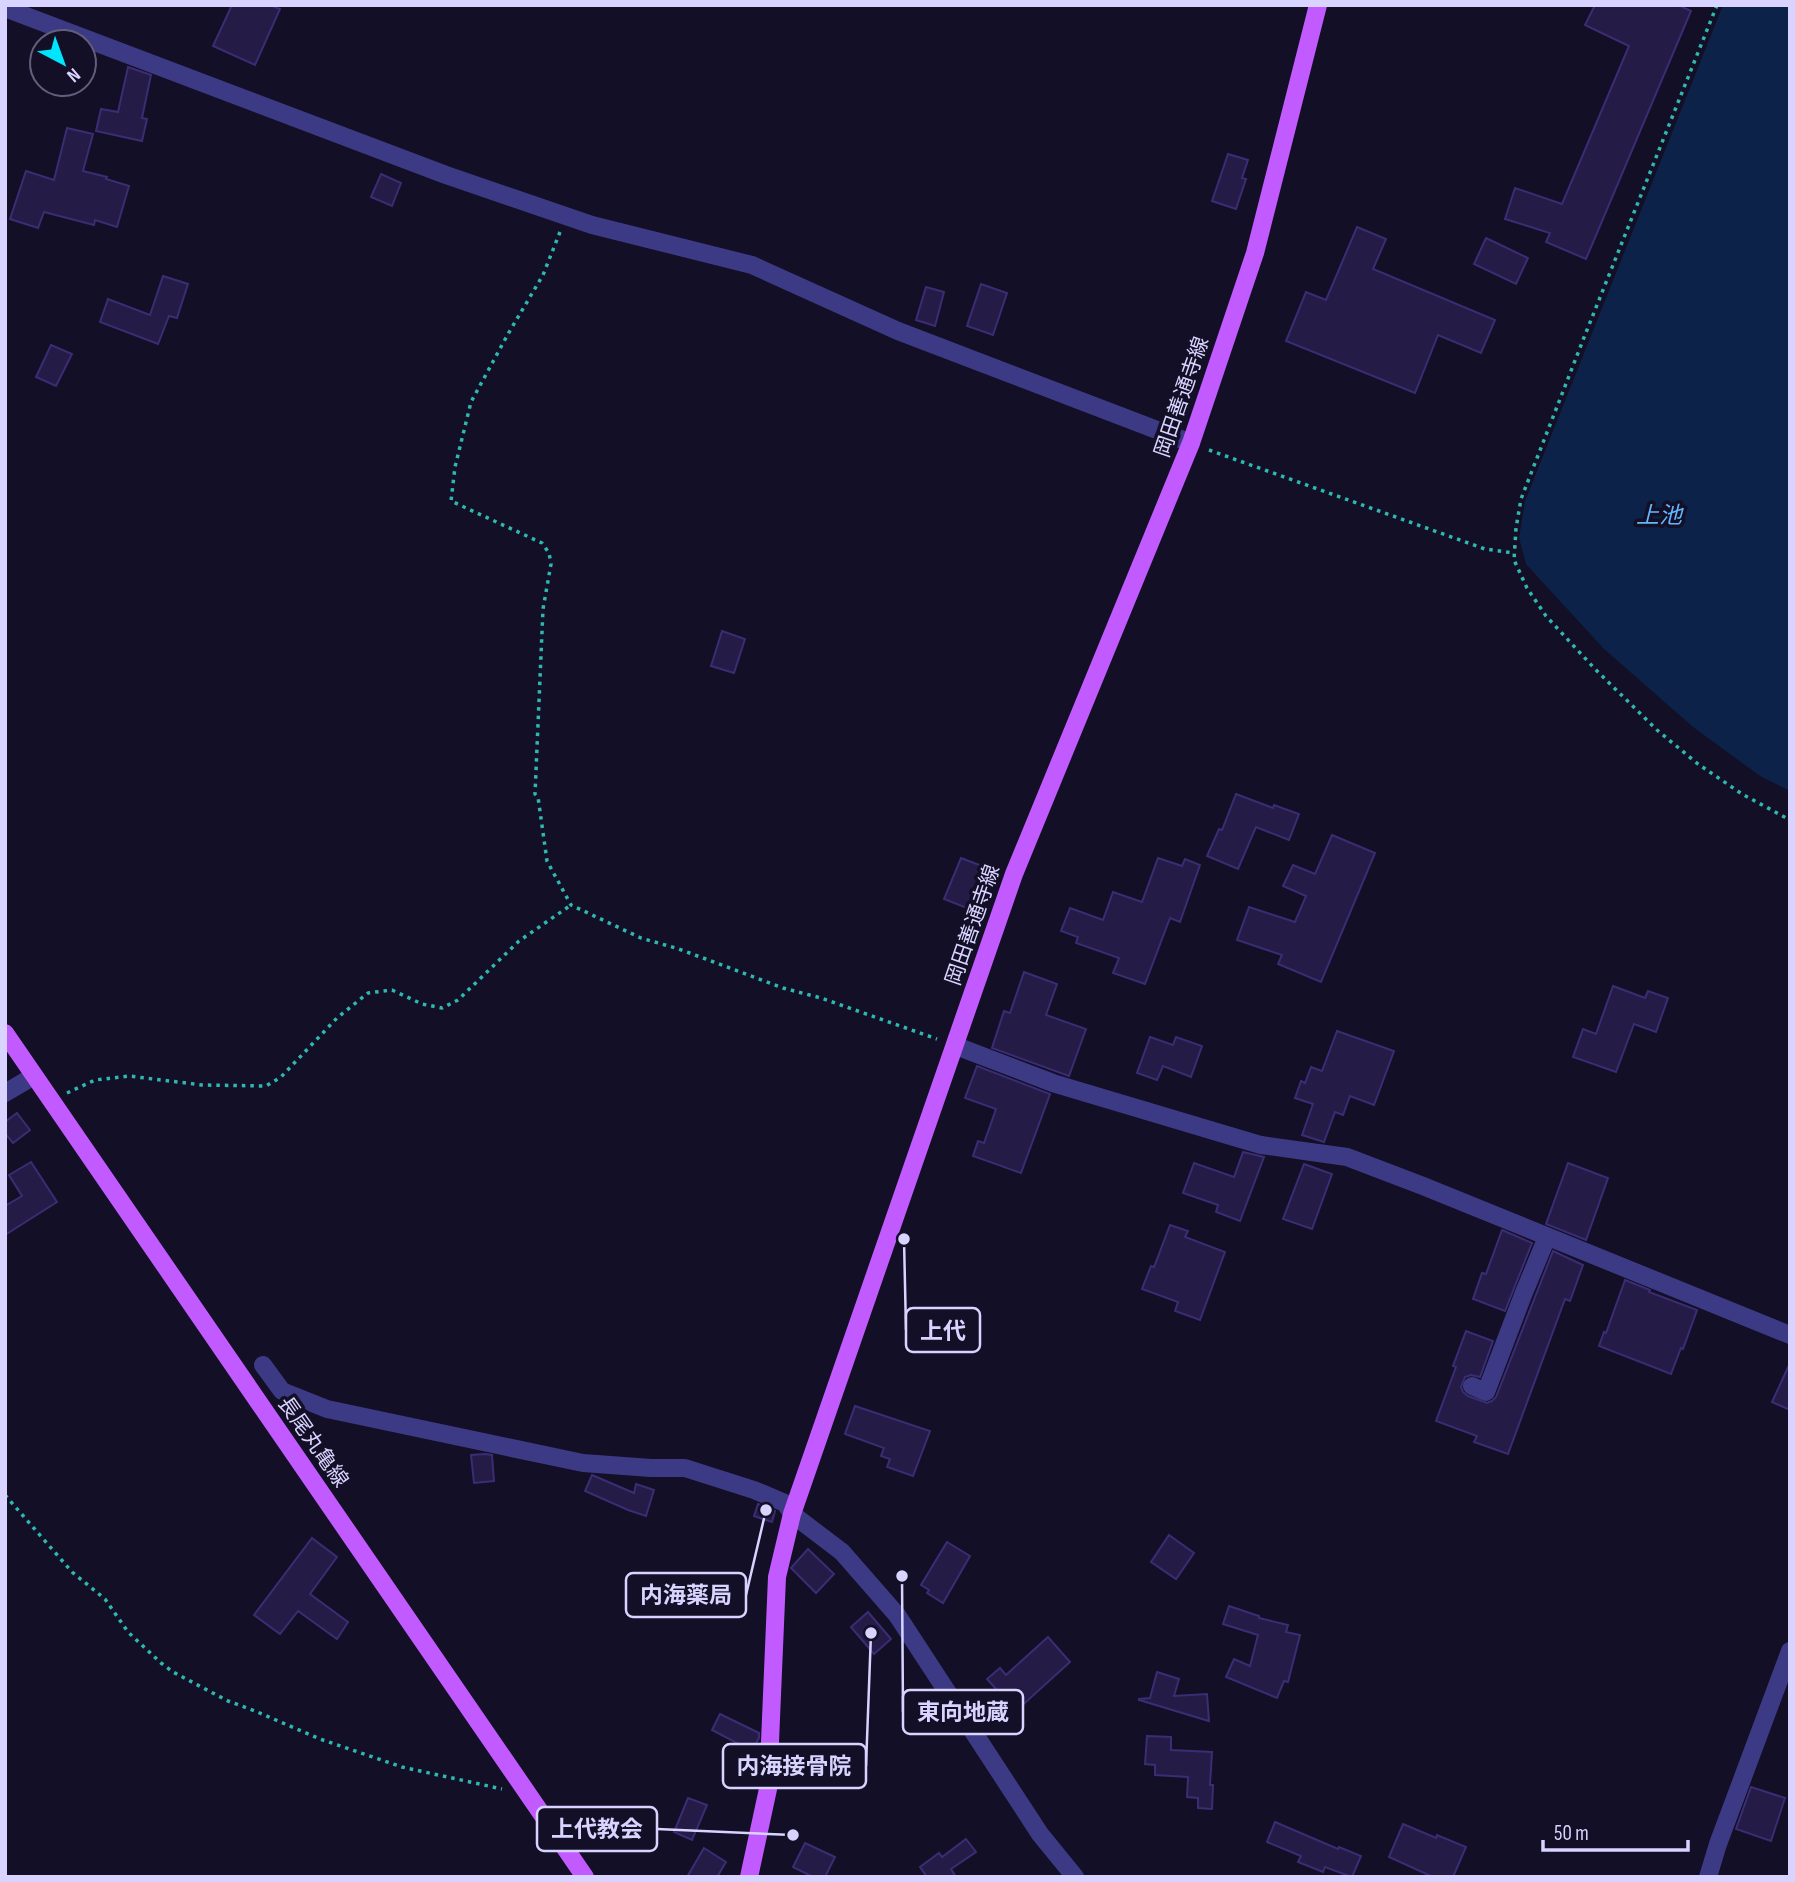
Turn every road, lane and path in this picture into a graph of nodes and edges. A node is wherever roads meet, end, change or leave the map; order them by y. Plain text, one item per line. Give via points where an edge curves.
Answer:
1 (1318, 5) edge
2 (1717, 5) edge
3 (5, 8) edge
4 (559, 236) dead end
5 (1191, 443) junction
6 (1514, 553) junction
7 (1790, 820) edge
8 (571, 905) junction
9 (5, 1033) edge
10 (956, 1046) junction
11 (11, 1053) edge
12 (34, 1076) junction
13 (5, 1093) edge
14 (50, 1100) junction
15 (1547, 1237) junction
16 (1790, 1335) edge
17 (263, 1365) dead end
18 (282, 1391) junction
19 (1487, 1393) dead end
20 (261, 1407) junction
21 (5, 1495) edge
22 (792, 1514) junction
23 (1790, 1651) edge
24 (528, 1795) junction
25 (585, 1877) edge
26 (749, 1877) edge
27 (1074, 1877) edge
28 (1708, 1877) edge

1 - 5 main road, 岡田善通寺線 via 1255,253
2 - 6 path via 1521,499
3 - 5 street via 541,208 752,265 898,331
4 - 8 path via 543,275 471,402 451,501 542,543 549,553 535,794 547,861
5 - 6 path via 1485,549
5 - 10 main road, 岡田善通寺線 via 1014,874
6 - 7 path via 1527,588 1546,616 1648,722 1742,794
8 - 10 path via 641,938
8 - 14 path via 519,942 458,1000 442,1008 392,990 368,993 266,1086 202,1085 129,1076 95,1080
9 - 11 main road, 長尾丸亀線
10 - 15 street via 1052,1083 1261,1145 1347,1157
10 - 22 main road, 岡田善通寺線
11 - 12 main road, 長尾丸亀線
12 - 13 street
12 - 14 main road, 長尾丸亀線
14 - 20 main road, 長尾丸亀線
15 - 16 street
15 - 19 street
17 - 18 street
18 - 20 street
18 - 22 street via 327,1409 583,1463 685,1468 754,1489 785,1503
20 - 24 main road, 長尾丸亀線
21 - 24 path via 72,1572 105,1599 128,1632 173,1672 228,1701 320,1739 402,1767
22 - 26 main road, 岡田善通寺線 via 777,1577 768,1790
22 - 27 street via 842,1552 897,1615 1040,1834
23 - 28 street
24 - 25 main road, 長尾丸亀線

